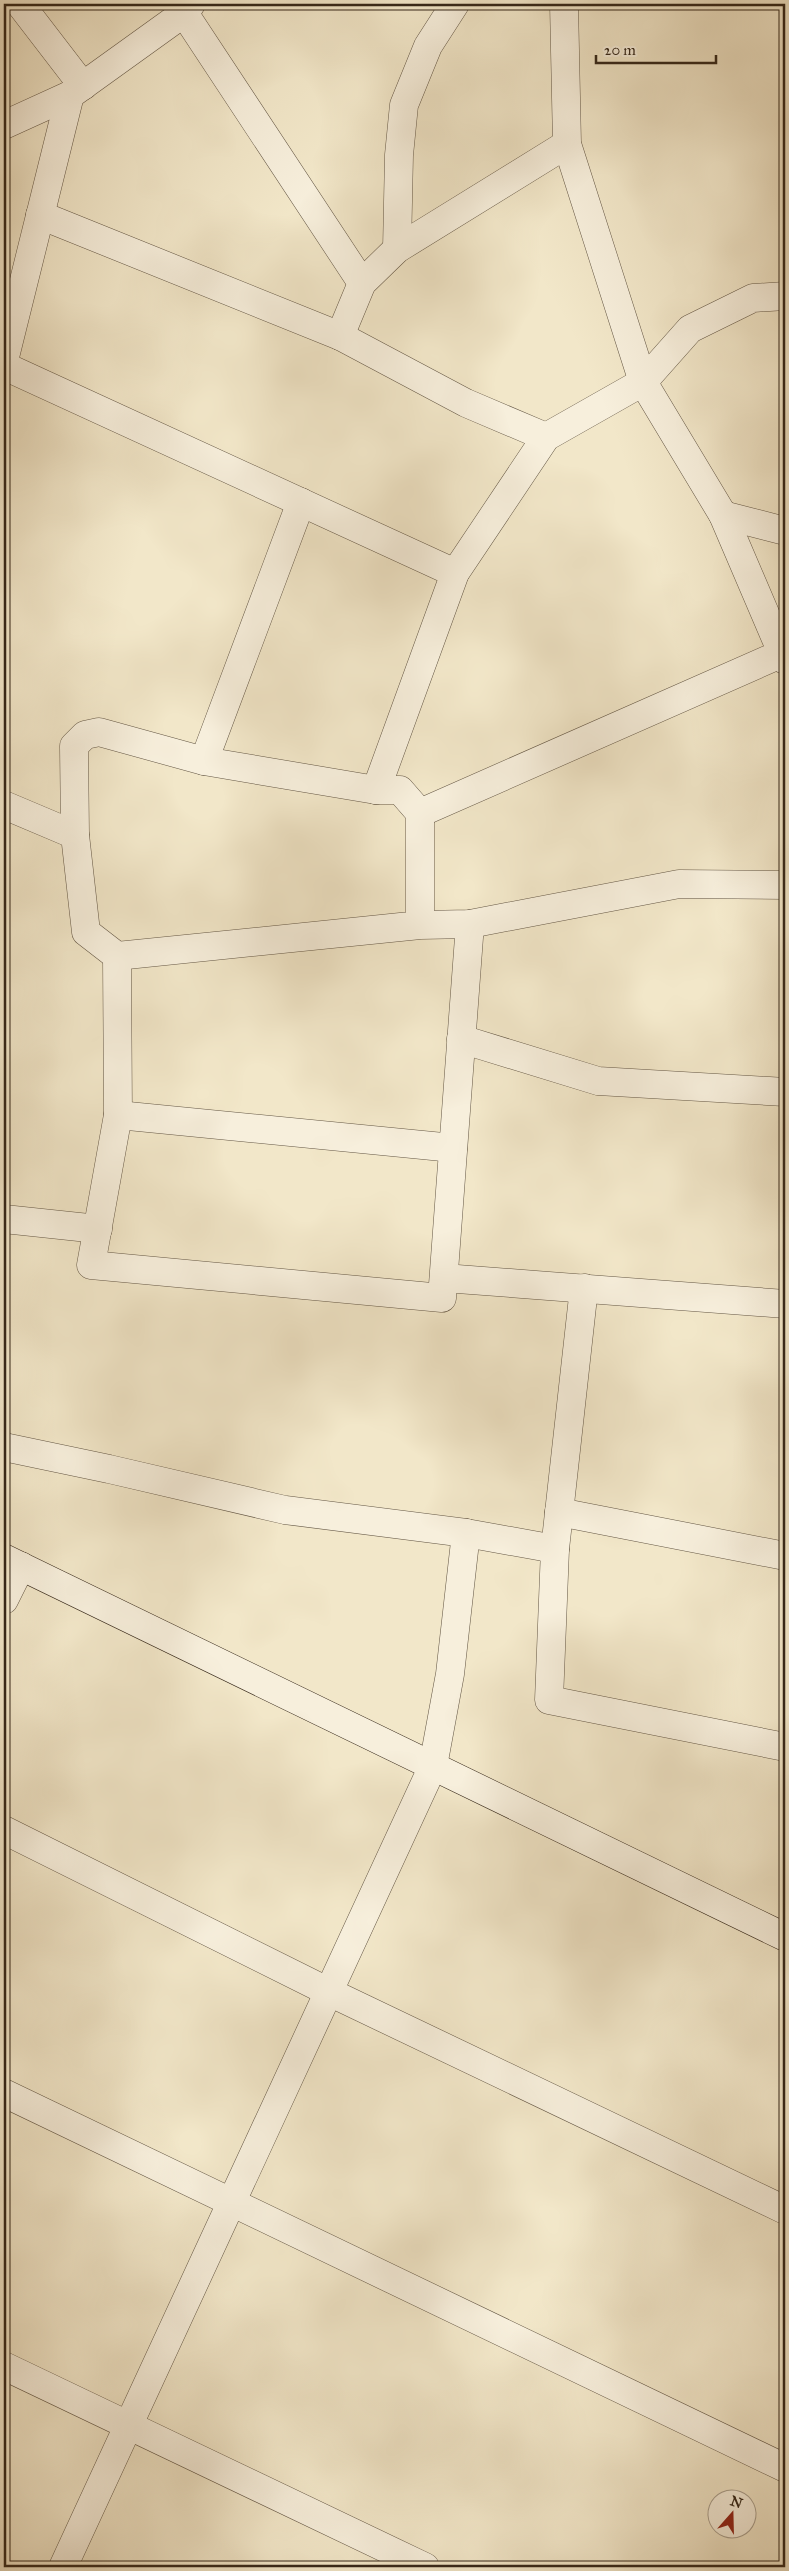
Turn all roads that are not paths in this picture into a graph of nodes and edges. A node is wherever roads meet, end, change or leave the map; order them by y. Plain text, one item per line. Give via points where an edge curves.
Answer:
1 (20, 4) edge
2 (455, 4) edge
3 (564, 4) edge
4 (187, 8) edge
5 (76, 90) junction
6 (4, 125) edge
7 (567, 144) junction
8 (40, 215) junction
9 (397, 249) junction
10 (362, 283) junction
11 (785, 296) edge
12 (340, 336) junction
13 (4, 361) edge
14 (4, 366) edge
15 (643, 382) junction
16 (546, 437) junction
17 (301, 502) junction
18 (722, 516) junction
19 (785, 531) edge
20 (455, 572) junction
21 (784, 656) edge
22 (204, 761) junction
23 (376, 790) junction
24 (4, 805) edge
25 (420, 812) junction
26 (75, 835) junction
27 (785, 885) edge
28 (470, 924) junction
29 (420, 925) junction
30 (117, 956) junction
31 (461, 1039) junction
32 (785, 1092) edge
33 (118, 1115) junction
34 (453, 1148) junction
35 (4, 1219) edge
36 (98, 1228) junction
37 (444, 1278) junction
38 (584, 1288) junction
39 (785, 1304) edge
40 (4, 1447) edge
41 (559, 1512) junction
42 (466, 1533) junction
43 (555, 1550) junction
44 (785, 1556) edge
45 (12, 1562) edge
46 (4, 1600) edge
47 (785, 1747) edge
48 (433, 1766) junction
49 (4, 1830) edge
50 (785, 1936) edge
51 (329, 1992) junction
52 (4, 2093) edge
53 (232, 2202) junction
54 (785, 2210) edge
55 (4, 2366) edge
56 (129, 2426) junction
57 (785, 2468) edge
58 (63, 2567) edge
59 (425, 2567) edge

1 - 5 street
2 - 9 street via 428,46 404,105 399,155
3 - 7 street
4 - 5 street
4 - 10 street
5 - 6 street
5 - 8 street
7 - 9 street
7 - 15 street
8 - 12 street
8 - 13 street
9 - 10 street
10 - 12 street
11 - 15 street via 753,298 690,329
12 - 16 street via 466,402
14 - 17 street
15 - 16 street
15 - 18 street
16 - 20 street
17 - 20 street
17 - 22 street
18 - 19 street
18 - 21 street
20 - 23 street
21 - 25 street
22 - 23 street
22 - 26 street via 99,732 85,735 74,746
23 - 25 street via 400,790
24 - 26 street
25 - 29 street
26 - 30 street via 86,932
27 - 28 street via 679,884
28 - 29 street
28 - 31 street
29 - 30 street
30 - 33 street
31 - 32 street via 598,1081
31 - 34 street
33 - 34 street
33 - 36 street
34 - 37 street
35 - 36 street
36 - 37 street via 91,1265 442,1298
37 - 38 street
38 - 39 street
38 - 41 street
40 - 42 street via 285,1510
41 - 43 street
41 - 44 street
42 - 43 street
42 - 48 street via 450,1674
43 - 47 street via 549,1700
45 - 46 street
45 - 48 street
48 - 50 street
48 - 51 street
49 - 51 street
51 - 53 street
51 - 54 street
52 - 53 street
53 - 56 street
53 - 57 street
55 - 56 street
56 - 58 street
56 - 59 street

